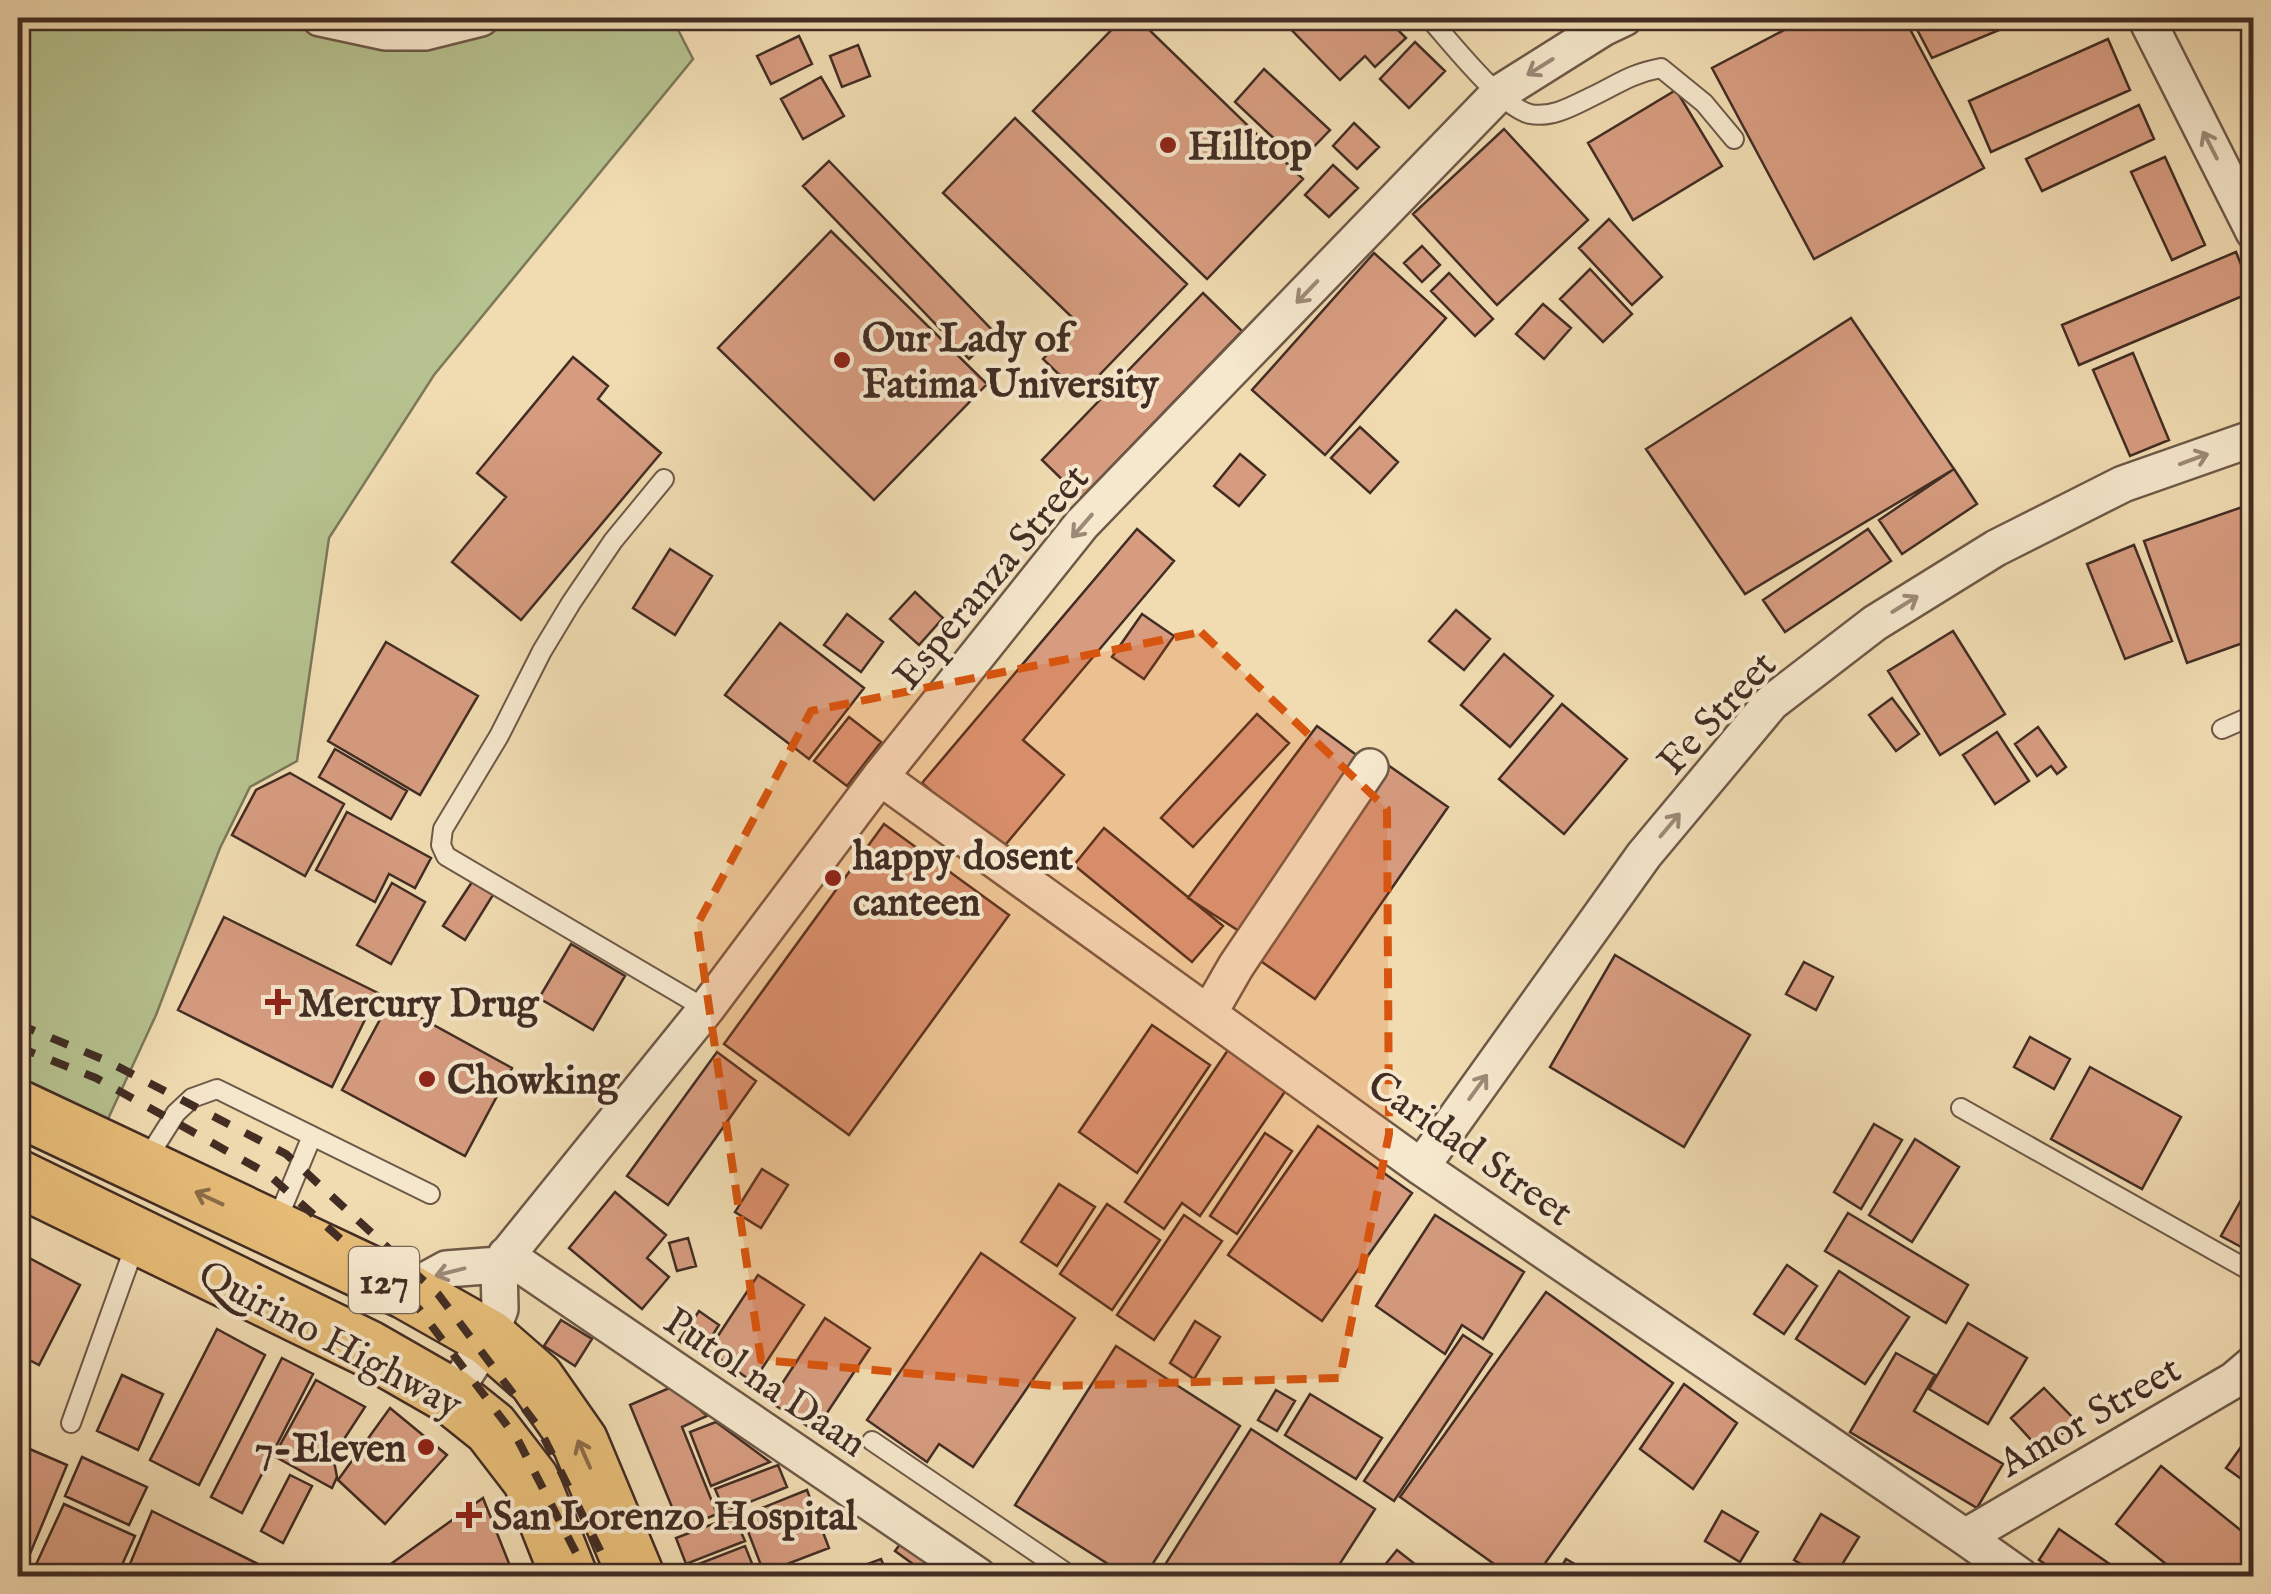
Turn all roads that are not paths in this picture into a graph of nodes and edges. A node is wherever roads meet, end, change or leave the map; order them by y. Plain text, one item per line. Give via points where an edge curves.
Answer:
1 (320, 18) edge
2 (482, 18) edge
3 (1429, 18) edge
4 (1624, 18) edge
5 (2146, 18) edge
6 (1498, 94) junction
7 (1734, 139) dead end
8 (2254, 232) edge
9 (2254, 438) edge
10 (664, 480) dead end
11 (2254, 715) edge
12 (2222, 729) dead end
13 (1370, 767) dead end
14 (880, 778) junction
15 (706, 1009) junction
16 (1208, 1014) junction
17 (18, 1108) edge
18 (1961, 1108) dead end
19 (312, 1136) junction
20 (142, 1166) junction
21 (1421, 1167) junction
22 (18, 1178) edge
23 (430, 1194) dead end
24 (274, 1228) junction
25 (138, 1237) junction
26 (502, 1260) junction
27 (2254, 1273) edge
28 (406, 1291) junction
29 (489, 1338) junction
30 (2247, 1378) edge
31 (451, 1396) junction
32 (71, 1423) dead end
33 (872, 1441) dead end
34 (1966, 1537) junction
35 (569, 1576) edge
36 (636, 1576) edge
37 (978, 1576) edge
38 (1071, 1576) edge
39 (2020, 1576) edge

1 - 2 street via 385,32 425,32
3 - 6 lane
4 -> 6 street, Esperanza Street
8 -> 5 street
6 - 7 lane via 1528,114 1552,114 1660,68 1704,103
6 -> 14 street, Esperanza Street via 1082,524
21 -> 9 street, Fe Street via 1644,855 1771,703 1875,623 1996,548 2123,484
10 - 15 lane via 571,602 442,828 441,845 446,856
11 - 12 lane
13 - 16 street
14 - 15 street, Esperanza Street
14 - 16 street, Caridad Street
15 - 26 street, Esperanza Street
16 - 21 street, Caridad Street
17 - 20 main road, Quirino Highway / 127
18 - 27 lane
19 - 20 lane via 216,1089 176,1112
19 - 23 lane
19 - 24 lane
24 -> 20 main road, Quirino Highway / 127
21 - 34 street, Caridad Street
22 - 25 main road, Quirino Highway / 127
24 - 28 main road, Quirino Highway / 127
25 - 31 main road, Quirino Highway / 127
25 - 32 lane
26 -> 28 street via 446,1269
26 - 29 street via 500,1308
26 - 37 street, Putol na Daan
28 - 29 main road, Quirino Highway / 127
29 - 31 street
36 -> 29 main road, Quirino Highway / 127 via 580,1442 536,1380
30 - 34 street, Amor Street
31 - 35 main road, Quirino Highway / 127 via 491,1428 530,1480
33 - 38 lane
34 - 39 street, Caridad Street

